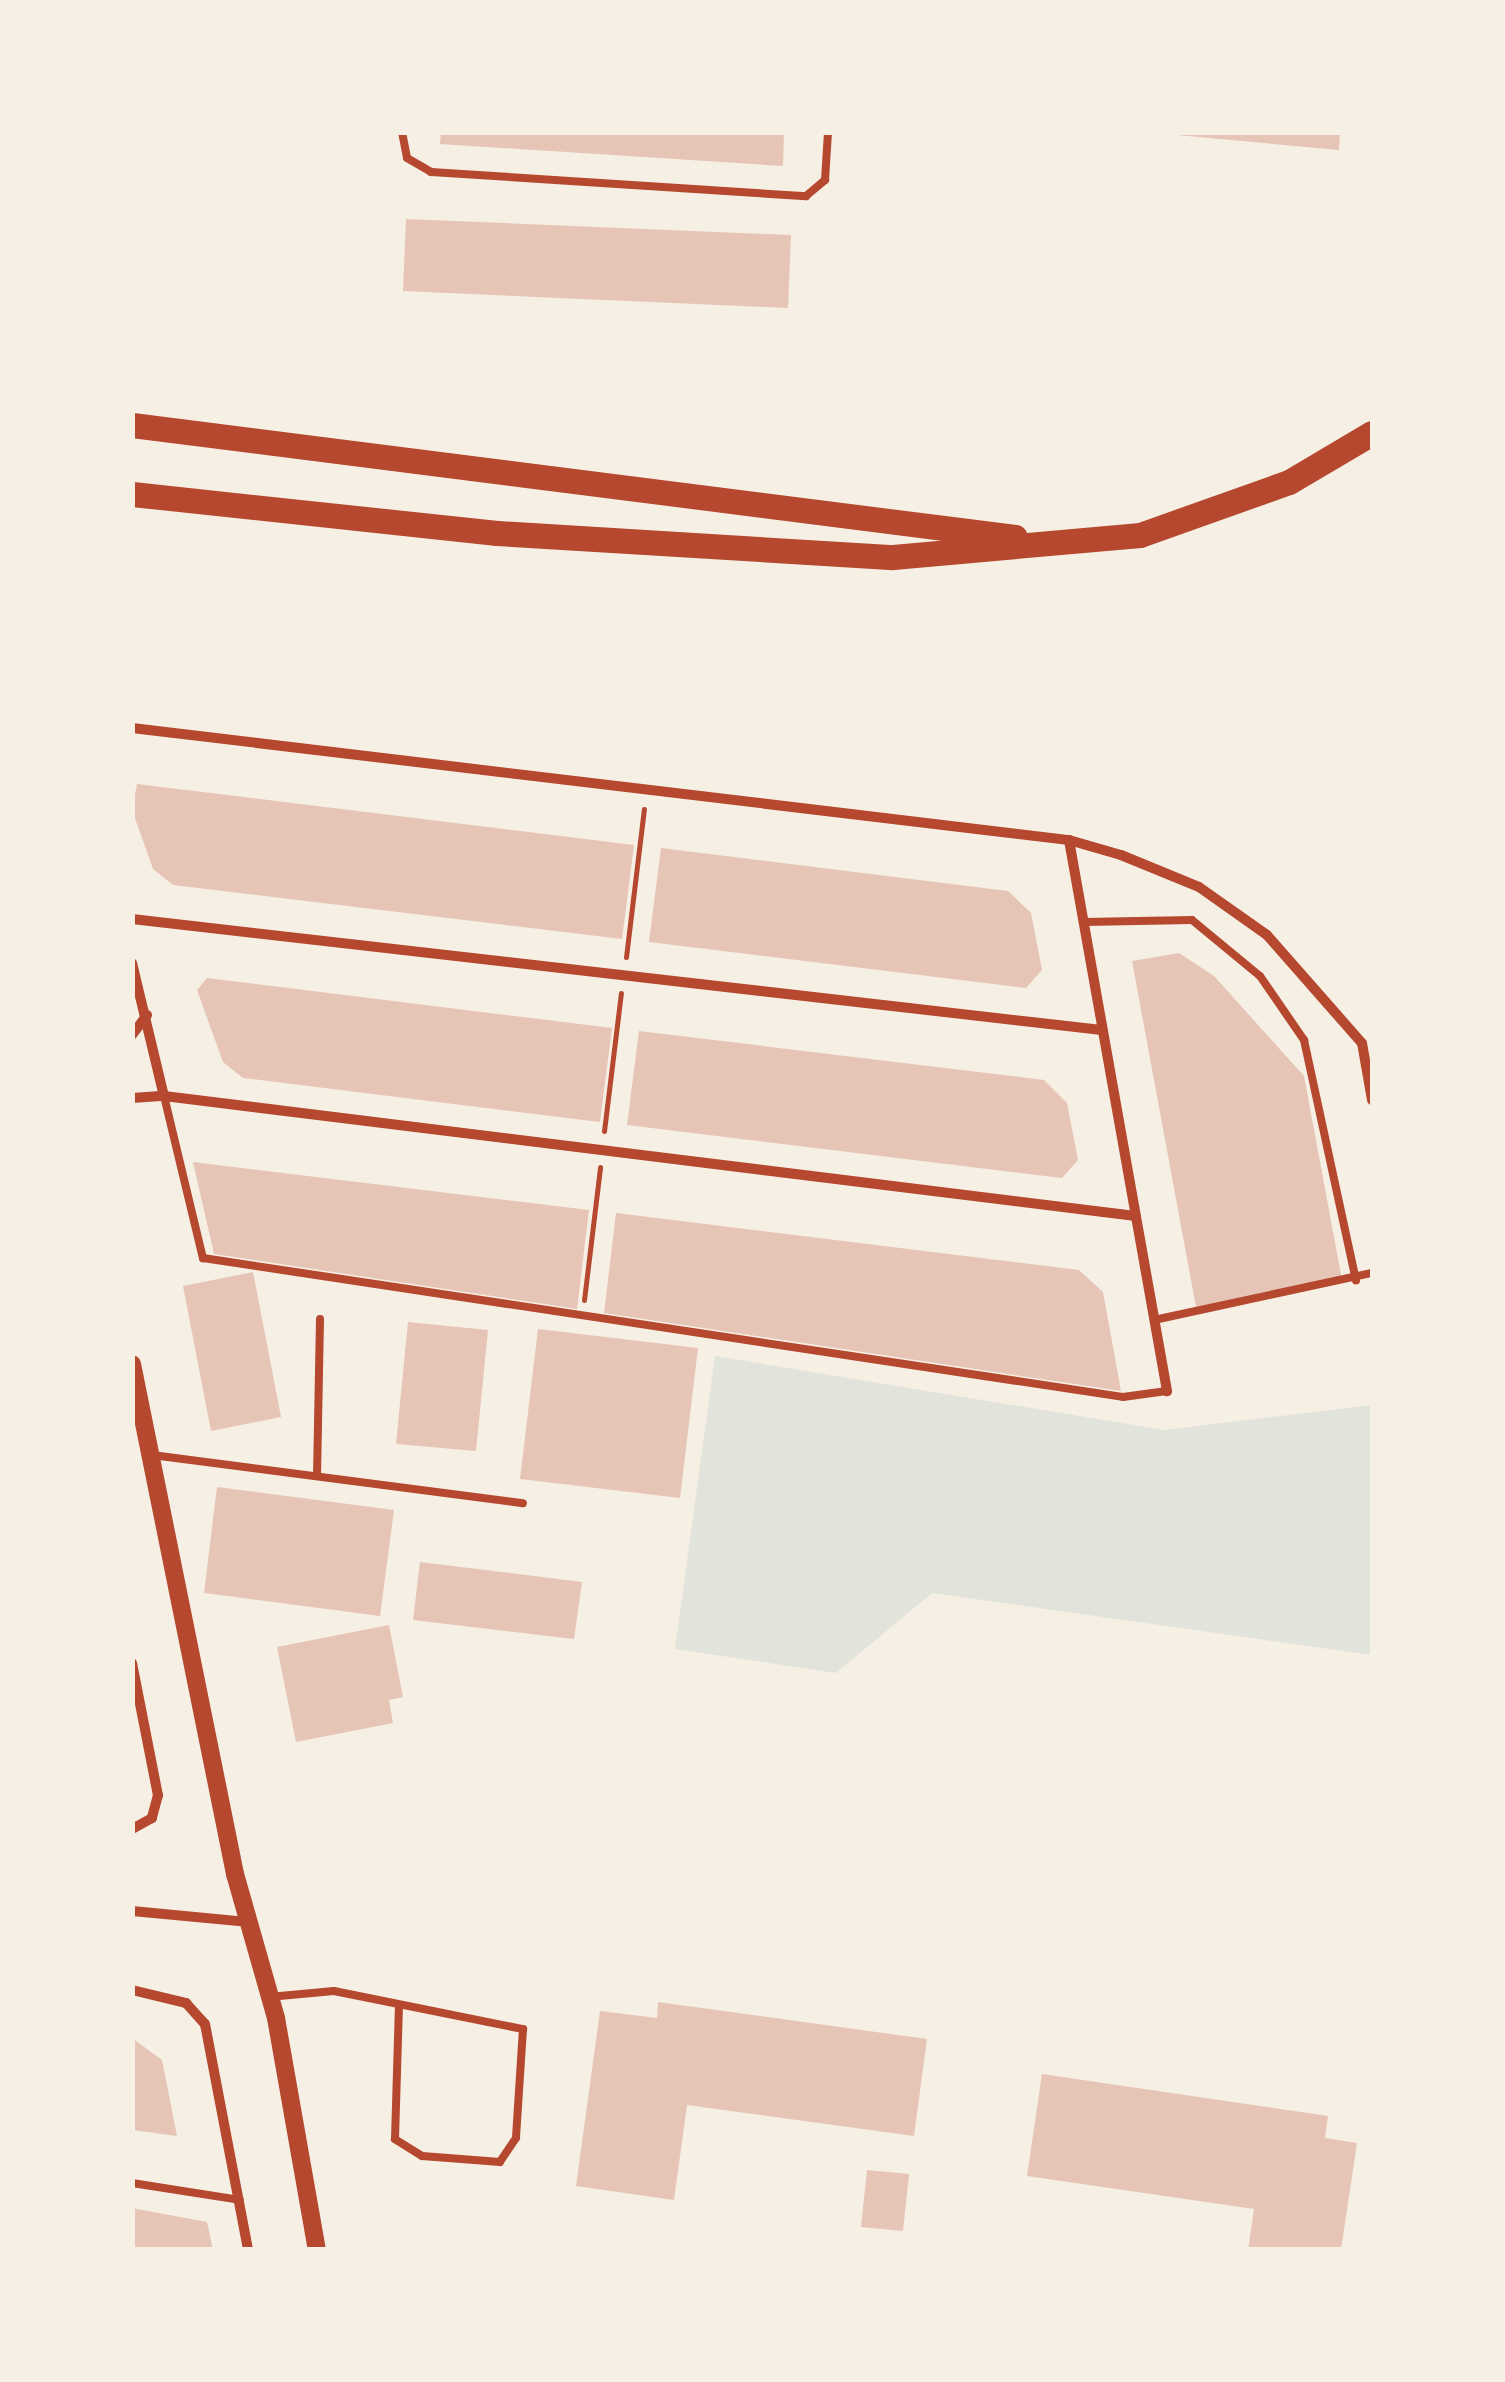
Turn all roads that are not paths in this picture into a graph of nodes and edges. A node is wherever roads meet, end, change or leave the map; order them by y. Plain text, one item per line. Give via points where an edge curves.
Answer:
1 (402, 132) edge
2 (828, 132) edge
3 (132, 414) edge
4 (132, 425) edge
5 (166, 430) junction
6 (1372, 433) edge
7 (134, 495) edge
8 (1044, 542) junction
9 (132, 728) edge
10 (1068, 840) junction
11 (132, 919) edge
12 (1083, 922) junction
13 (132, 963) edge
14 (148, 1015) junction
15 (1102, 1030) junction
16 (132, 1035) edge
17 (164, 1096) junction
18 (132, 1098) edge
19 (1372, 1100) edge
20 (1136, 1216) junction
21 (1372, 1273) edge
22 (1356, 1280) junction
23 (320, 1319) dead end
24 (1154, 1320) junction
25 (132, 1364) edge
26 (1167, 1391) joint
27 (152, 1455) junction
28 (317, 1476) junction
29 (524, 1503) dead end
30 (132, 1663) edge
31 (132, 1829) edge
32 (132, 1911) edge
33 (249, 1922) junction
34 (132, 1990) edge
35 (270, 1997) junction
36 (399, 2006) junction
37 (132, 2182) edge
38 (240, 2200) junction
39 (248, 2250) edge
40 (317, 2250) edge

1 - 2 lane via 407,158 431,172 806,196 825,180
3 - 5 main road
4 - 5 main road
5 - 8 main road via 748,506 897,515
6 - 8 main road via 1290,482 1196,520
7 - 8 main road via 743,553 893,556
9 - 10 street
10 - 12 street
10 - 19 street via 1199,887 1267,935 1362,1043
11 - 15 street
12 - 15 street
12 - 22 lane via 1192,920 1260,976 1304,1040
13 - 14 street
14 - 16 street
14 - 17 street
15 - 20 street
17 - 18 street
17 - 20 street
17 - 26 lane via 203,1258 1123,1397
20 - 24 street
21 - 22 lane
22 - 24 lane
23 - 28 lane
24 - 26 street
25 - 27 street
27 - 28 lane
27 - 33 street
28 - 29 lane
30 - 31 street via 158,1794 152,1818
32 - 33 street
33 - 35 street
34 - 38 street via 186,2003 205,2024
35 - 36 lane via 334,1990
35 - 40 street
36 - 36 lane via 524,2029 516,2138 500,2162 422,2156 394,2139
37 - 38 lane
38 - 39 street

